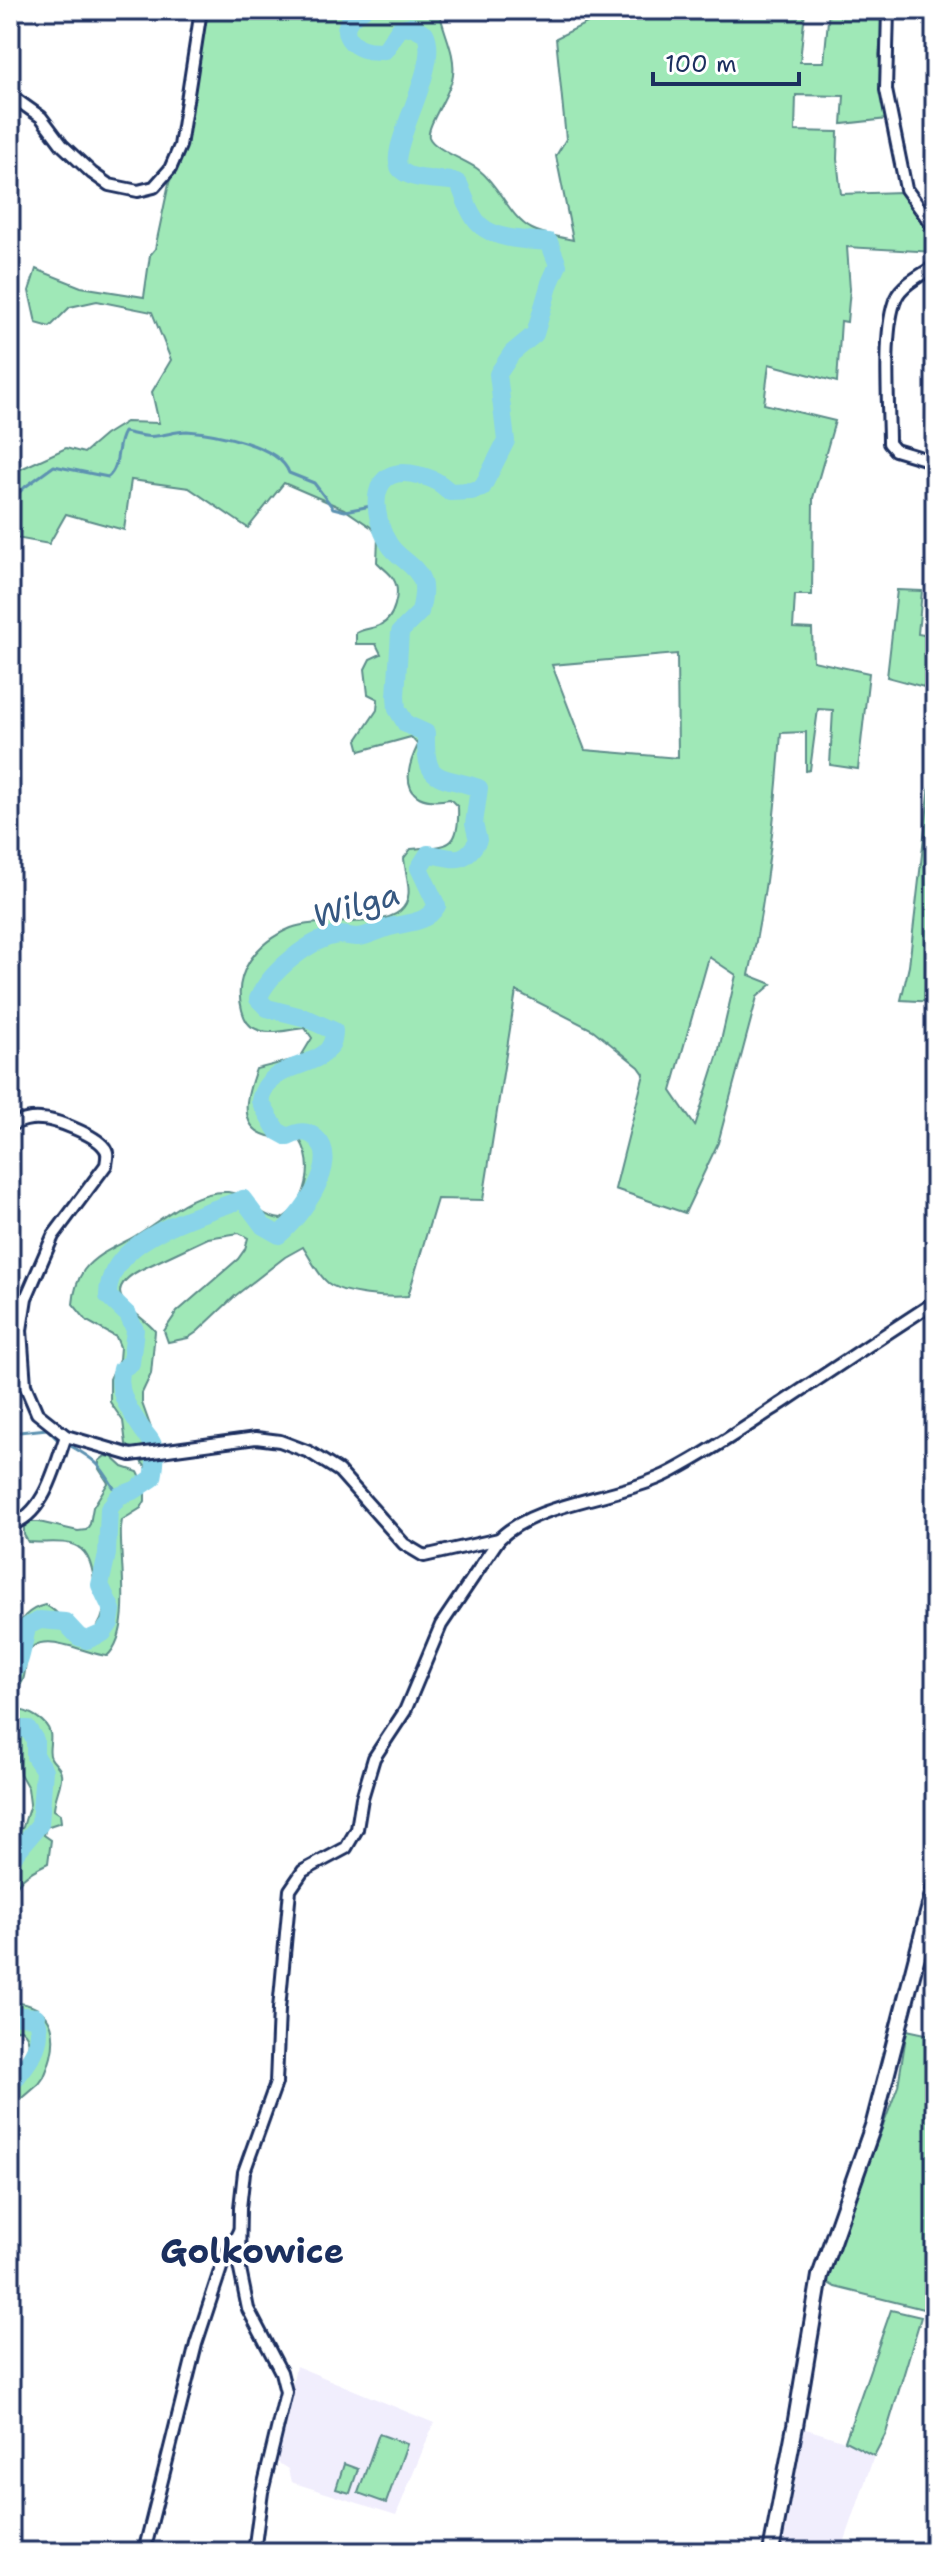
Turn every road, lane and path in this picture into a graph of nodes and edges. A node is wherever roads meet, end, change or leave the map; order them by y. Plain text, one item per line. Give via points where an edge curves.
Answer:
1 (201, 10) edge
2 (888, 10) edge
3 (10, 95) edge
4 (935, 229) edge
5 (935, 266) edge
6 (935, 462) edge
7 (10, 1125) edge
8 (935, 1302) edge
9 (66, 1436) junction
10 (10, 1525) edge
11 (499, 1539) junction
12 (935, 1886) edge
13 (239, 2229) junction
14 (254, 2550) edge
15 (144, 2552) edge
16 (267, 2552) edge
17 (771, 2552) edge

1 - 3 street via 180,146 158,184 138,191 109,185 62,145 41,117
2 - 4 street via 886,90 906,189
5 - 6 street via 896,296 889,343 889,443 895,450
7 - 9 street via 27,1119 60,1123 95,1140 108,1155 47,1248 26,1298 21,1330 29,1400
8 - 11 street via 671,1472 621,1493 529,1517
9 - 10 street via 43,1495 23,1520
9 - 11 street via 131,1455 256,1438 280,1441 339,1471 404,1544 424,1556
11 - 13 street via 441,1625 405,1711 374,1758 357,1829 346,1848 303,1871 290,1890 276,2083 244,2172
12 - 17 street via 874,2123 820,2276
13 - 14 street via 239,2265 248,2309 286,2392
13 - 15 street via 196,2344
14 - 16 street

